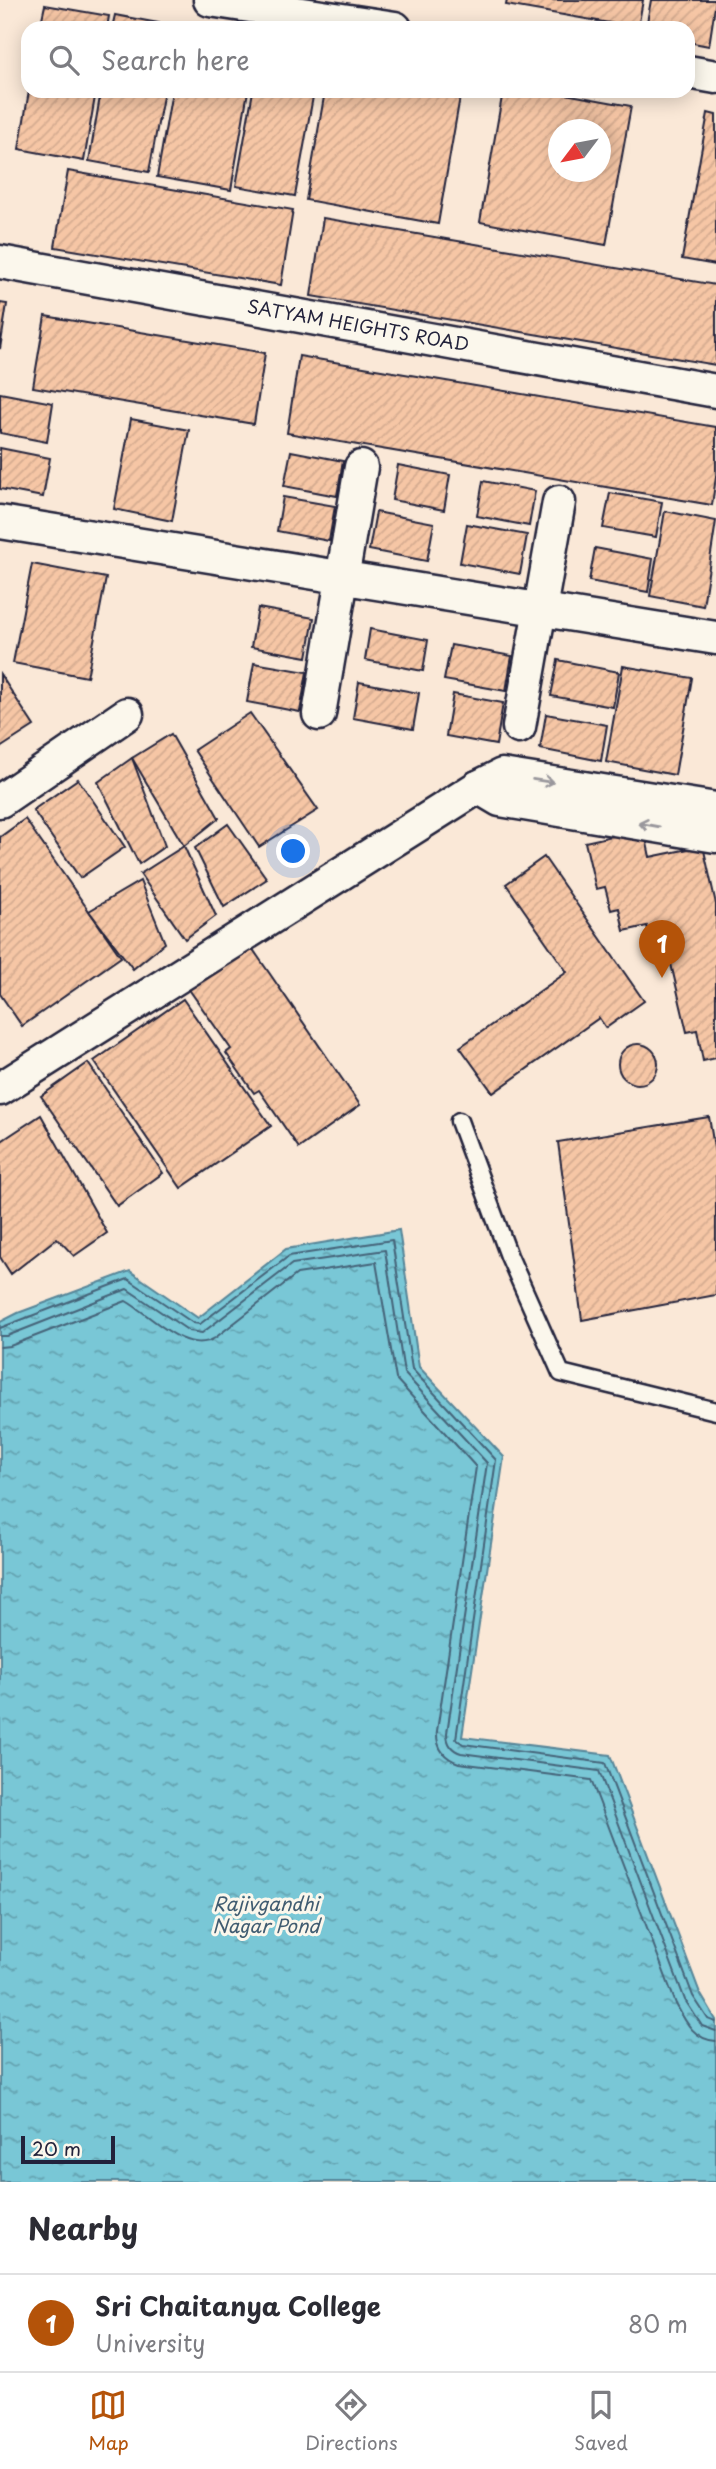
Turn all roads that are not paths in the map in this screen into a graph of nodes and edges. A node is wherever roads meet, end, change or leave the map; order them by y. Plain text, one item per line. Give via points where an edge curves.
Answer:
1 (210, 0) edge
2 (349, 21) edge
3 (695, 73) edge
4 (716, 76) edge
5 (0, 262) edge
6 (716, 391) edge
7 (361, 467) dead end
8 (559, 502) dead end
9 (0, 522) edge
10 (342, 578) junction
11 (540, 610) junction
12 (716, 638) edge
13 (127, 714) dead end
14 (319, 714) dead end
15 (519, 727) dead end
16 (478, 787) junction
17 (0, 801) edge
18 (716, 808) edge
19 (716, 836) edge
20 (0, 1089) edge
21 (459, 1121) dead end
22 (716, 1411) edge

1 - 2 street
3 - 4 street
5 - 6 street, SATYAM HEIGHTS ROAD
7 - 10 street
8 - 11 street
9 - 10 street
10 - 11 street
10 - 14 street
11 - 12 street
11 - 15 street
13 - 17 street
16 -> 18 street via 502,775
19 -> 16 street via 500,800
16 - 20 street
21 - 22 lane via 509,1256 561,1373

